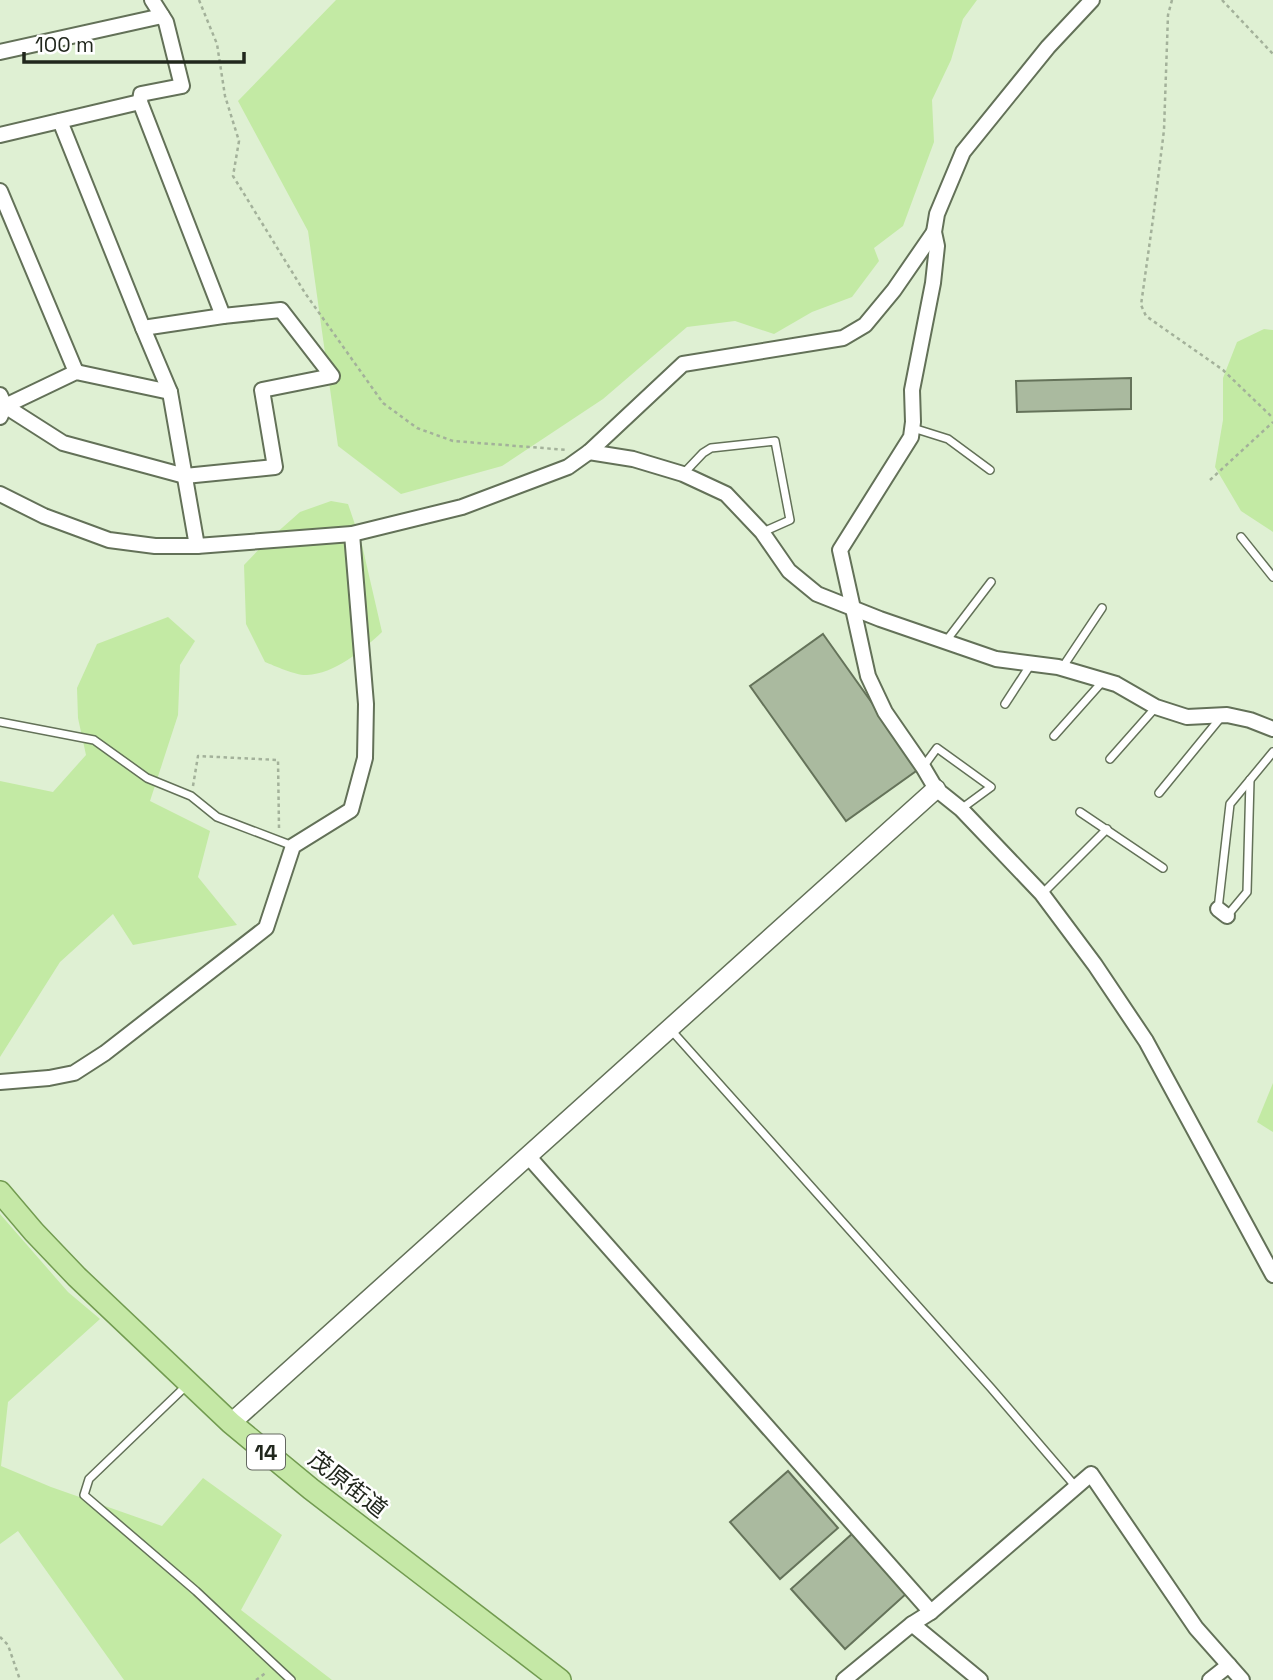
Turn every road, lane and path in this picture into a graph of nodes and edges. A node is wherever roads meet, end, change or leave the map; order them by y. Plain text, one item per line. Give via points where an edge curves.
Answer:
1 (152, 0) edge
2 (200, 0) edge
3 (1093, 0) edge
4 (1172, 0) edge
5 (1222, 0) edge
6 (162, 16) junction
7 (0, 52) edge
8 (1273, 54) edge
9 (140, 102) junction
10 (60, 121) junction
11 (0, 135) edge
12 (0, 191) edge
13 (934, 232) junction
14 (223, 316) junction
15 (143, 328) junction
16 (76, 372) junction
17 (170, 392) junction
18 (2, 406) edge
19 (1273, 420) edge
20 (912, 428) junction
21 (589, 452) junction
22 (990, 470) dead end
23 (683, 474) junction
24 (184, 476) junction
25 (1210, 480) dead end
26 (0, 494) edge
27 (762, 533) junction
28 (352, 534) junction
29 (1241, 537) dead end
30 (197, 546) junction
31 (1273, 577) edge
32 (991, 582) dead end
33 (852, 608) junction
34 (1102, 608) dead end
35 (946, 642) junction
36 (1031, 664) junction
37 (1061, 668) junction
38 (1104, 681) junction
39 (1005, 704) dead end
40 (1156, 706) junction
41 (1222, 715) junction
42 (0, 722) edge
43 (1273, 729) edge
44 (1055, 736) dead end
45 (1273, 752) edge
46 (1110, 759) dead end
47 (923, 767) junction
48 (1250, 780) junction
49 (936, 789) junction
50 (1158, 793) dead end
51 (191, 796) junction
52 (961, 809) junction
53 (1080, 812) dead end
54 (1107, 829) junction
55 (286, 843) junction
56 (1163, 868) dead end
57 (1042, 894) junction
58 (670, 1029) junction
59 (0, 1082) edge
60 (528, 1156) junction
61 (0, 1192) edge
62 (1273, 1275) edge
63 (189, 1383) junction
64 (231, 1423) junction
65 (1076, 1488) junction
66 (931, 1612) junction
67 (912, 1624) junction
68 (0, 1637) edge
69 (1229, 1665) junction
70 (20, 1680) edge
71 (291, 1680) edge
72 (560, 1680) edge
73 (844, 1680) edge
74 (980, 1680) edge
75 (1210, 1680) edge
76 (1242, 1680) edge

1 - 6 street
2 - 21 path via 217,44 225,96 239,141 233,176 305,293 383,403 417,428 453,441
3 - 13 street via 1048,47 963,152
4 - 19 path via 1164,130 1141,304 1146,316 1223,370
5 - 8 path
6 - 7 street
6 - 9 street via 182,86 141,94
9 - 10 street
9 - 14 street
10 - 11 street
10 - 15 street
12 - 16 street
13 - 20 street via 933,283 912,390
13 - 21 street via 865,325 843,338 683,364
14 - 15 street
14 - 24 street via 281,310 332,376 262,390 275,467
15 - 17 street
16 - 17 street
16 - 18 street
17 - 24 street
18 - 24 street via 63,443
19 - 25 path
20 - 22 lane via 948,439
20 - 33 street via 911,437 840,550
21 - 23 street
21 - 28 street via 568,467 462,507
23 - 27 street via 726,494
23 - 27 lane via 711,447 775,441 790,520
24 - 30 street
26 - 30 street via 109,540
27 - 33 street via 789,571 817,594
28 - 30 street
28 - 55 street via 366,704 365,758 351,810
29 - 31 lane
32 - 35 lane
33 - 35 street
33 - 47 street via 868,676 885,712
34 - 37 lane
35 - 36 street via 996,659
36 - 37 street
36 - 39 lane
37 - 38 street
38 - 40 street
38 - 44 lane
40 - 41 street via 1187,717
40 - 46 lane
41 - 43 street via 1251,719
41 - 50 lane
42 - 51 lane via 94,740 148,778
45 - 48 lane
47 - 49 street
47 - 52 lane via 937,748 991,787
48 - 48 lane via 1230,804 1223,913 1247,892
49 - 52 street
49 - 58 street
51 - 55 lane via 217,817
51 - 55 path via 198,756 278,760
52 - 57 street
53 - 54 lane
54 - 56 lane
54 - 57 lane
55 - 59 street via 266,928 74,1073
57 - 62 street via 1146,1041
58 - 60 street
58 - 65 lane
60 - 64 street
60 - 66 street
61 - 63 main road, 茂原街道 / 14 via 77,1277
63 - 64 main road, 茂原街道 / 14
63 - 71 lane via 89,1479 85,1495
64 - 72 main road, 茂原街道 / 14
65 - 66 street
65 - 69 street via 1091,1474 1196,1628
66 - 67 street
67 - 73 street
67 - 74 street
68 - 70 path via 8,1645
69 - 75 street
69 - 76 street

